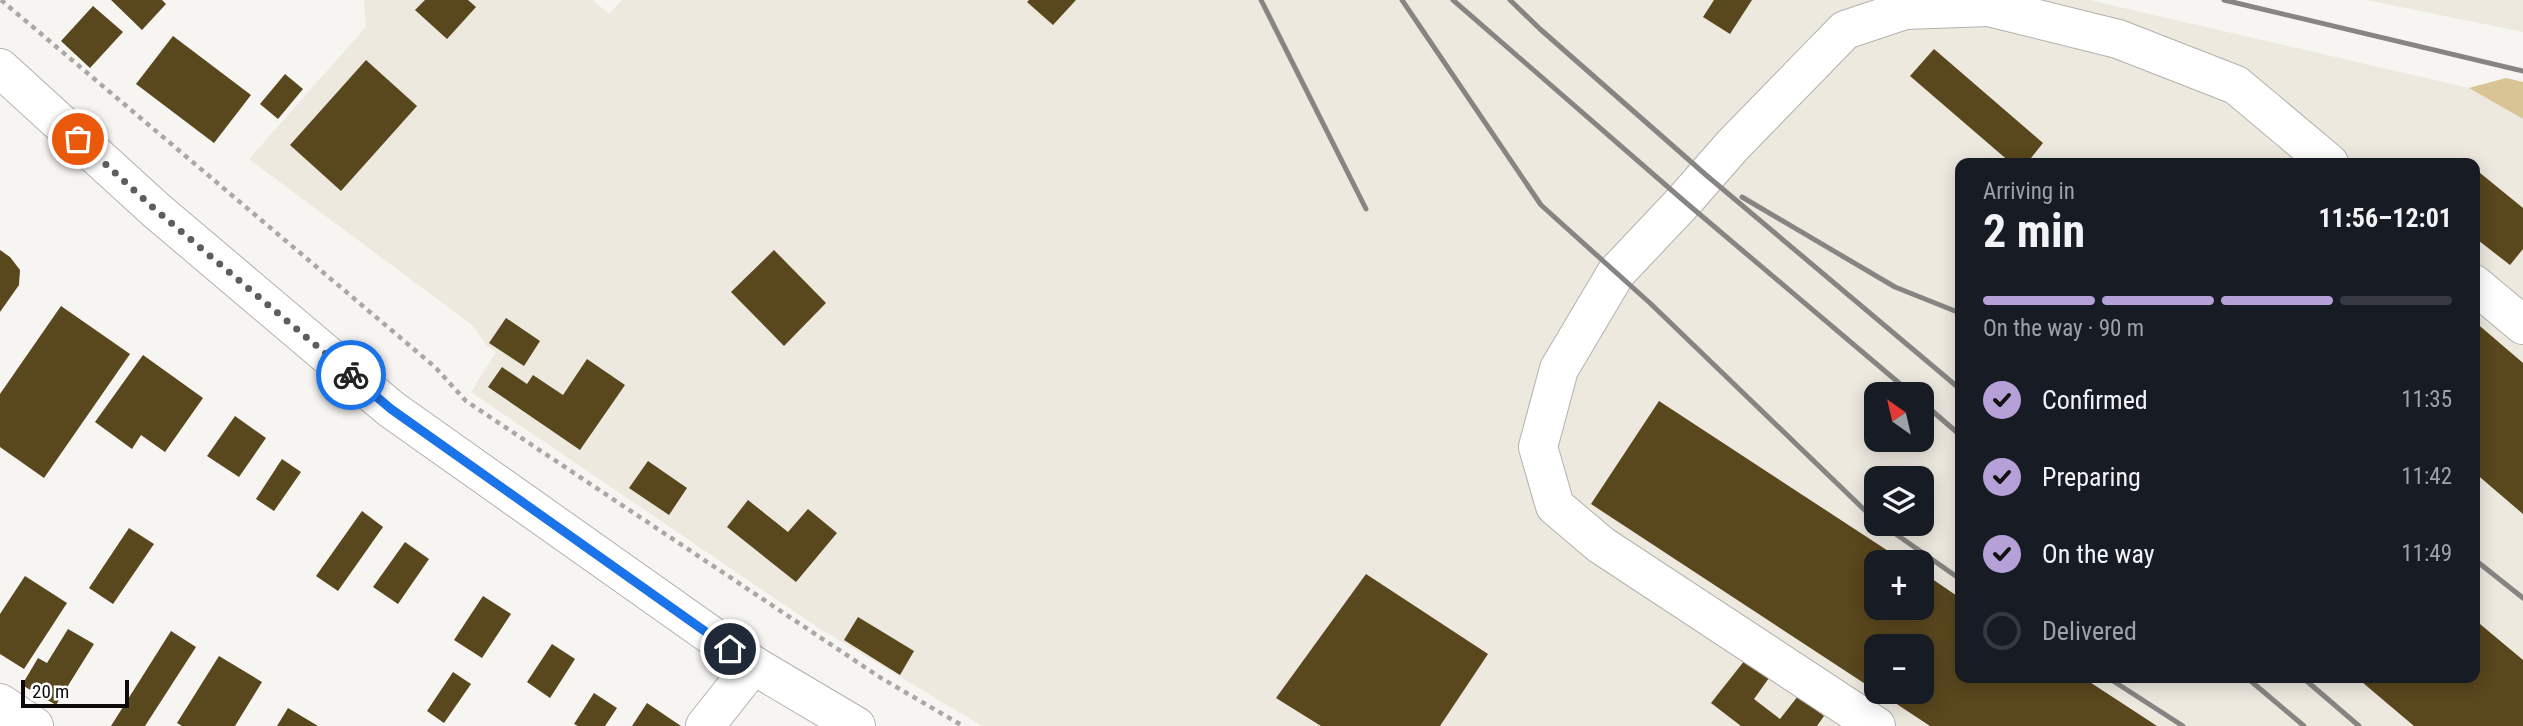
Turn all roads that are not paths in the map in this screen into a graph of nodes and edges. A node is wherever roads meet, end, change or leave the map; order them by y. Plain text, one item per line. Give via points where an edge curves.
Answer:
1 (0, 68) edge
2 (2323, 158) edge
3 (2480, 289) edge
4 (2523, 325) edge
5 (753, 665) junction
6 (0, 703) edge
7 (34, 726) edge
8 (705, 726) edge
9 (856, 726) edge
10 (1876, 726) edge

1 - 5 street via 157,211 391,409
2 - 10 street via 2236,85 2118,39 1989,7 1905,10 1846,30 1616,273 1559,369 1538,447 1555,506 1601,545
3 - 4 street
5 - 8 street
5 - 9 street
6 - 7 street

